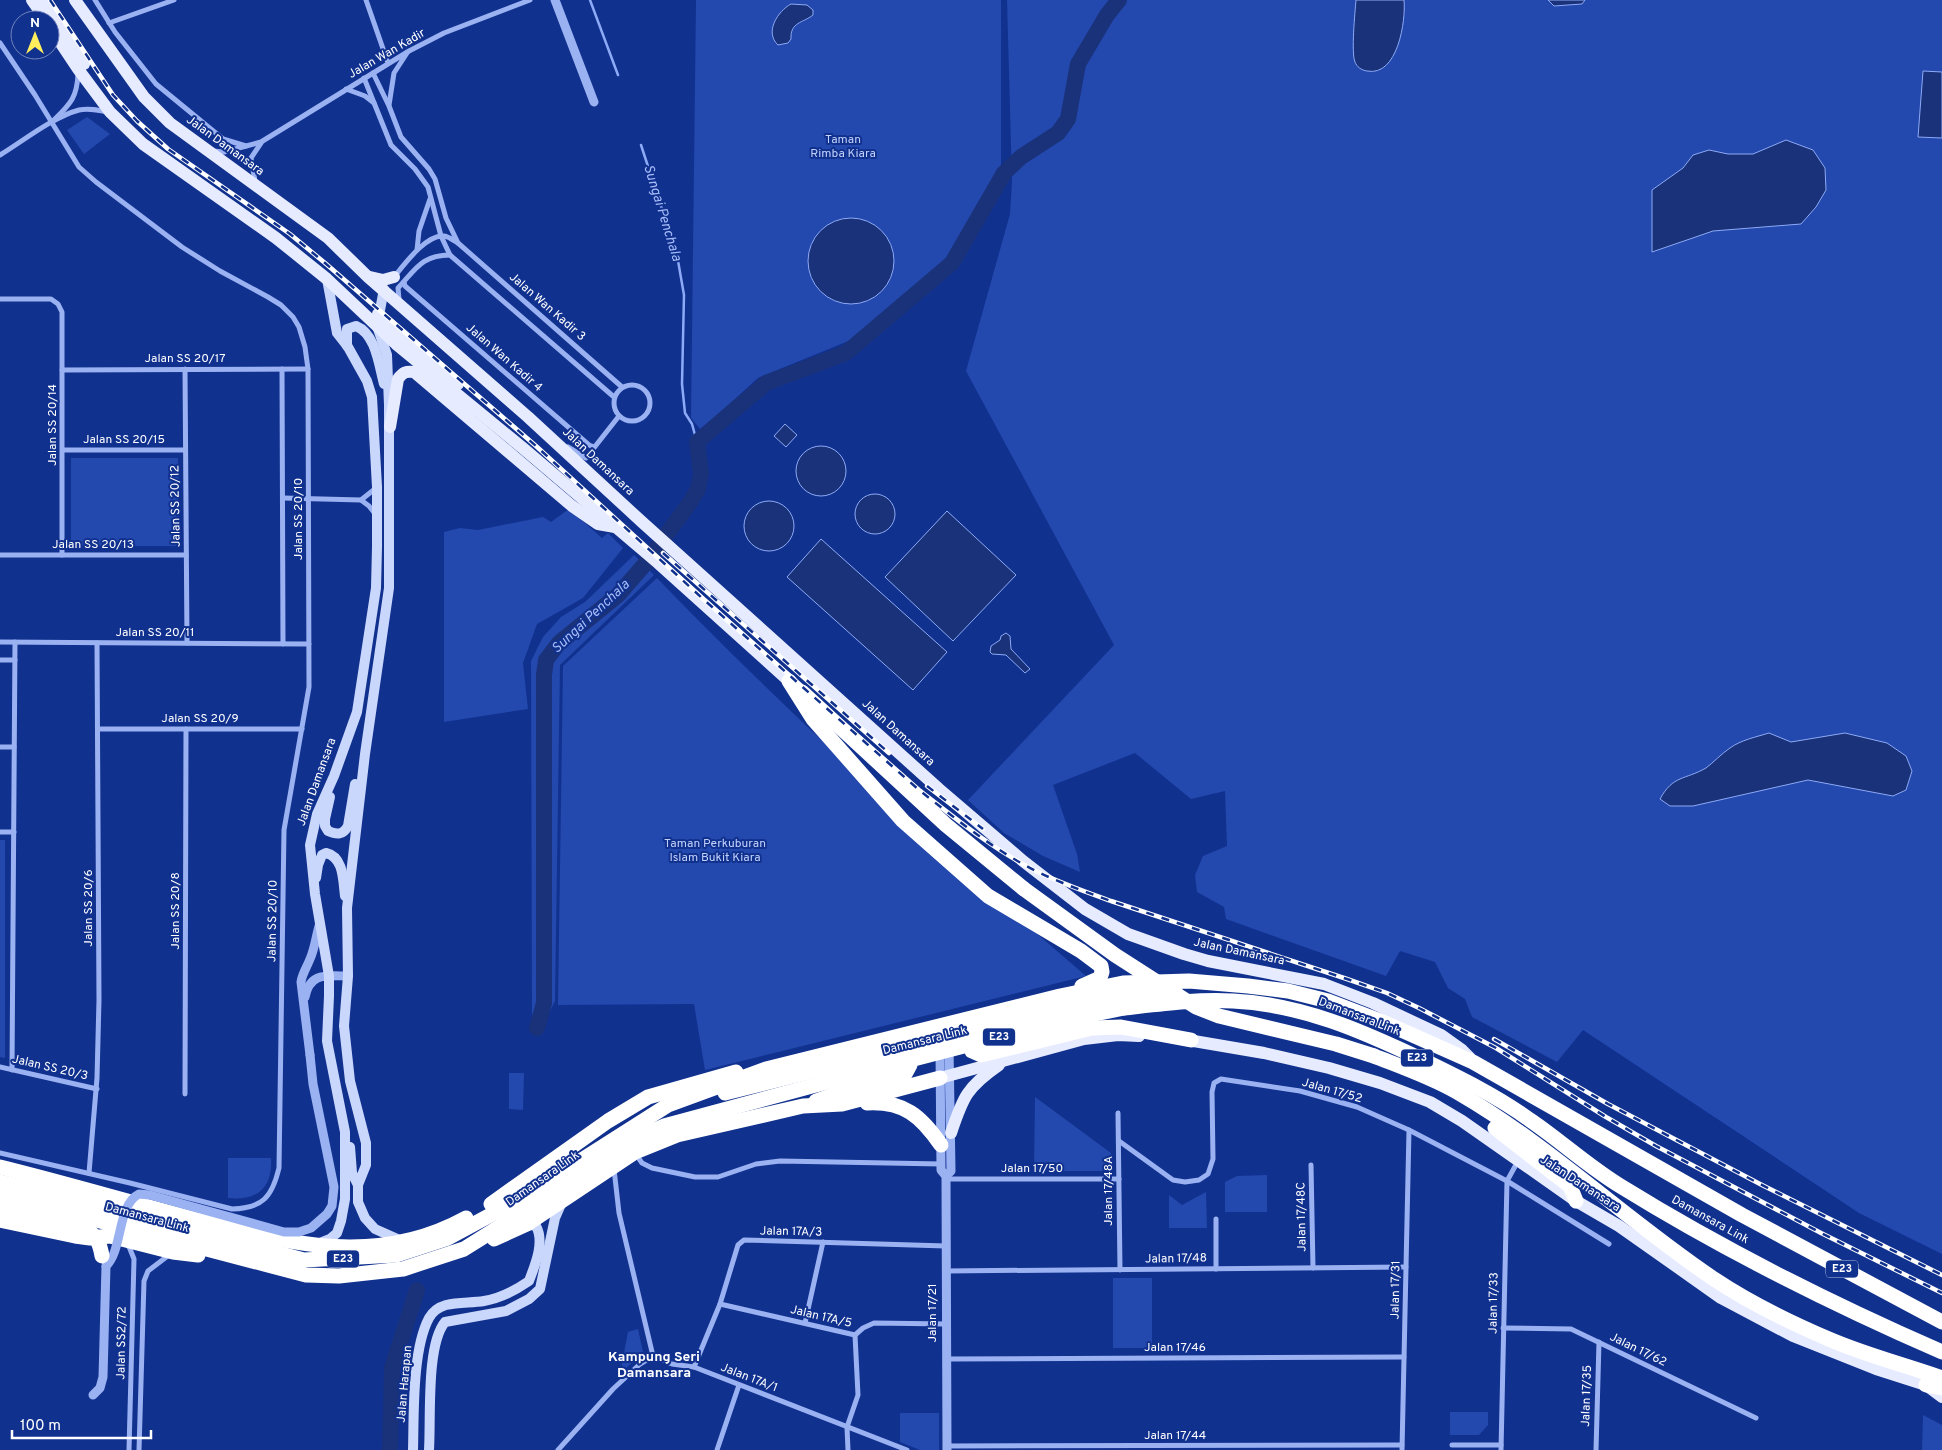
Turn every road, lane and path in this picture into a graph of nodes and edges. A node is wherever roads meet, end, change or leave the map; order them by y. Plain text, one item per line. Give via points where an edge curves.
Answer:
1 (45, 0) edge
2 (75, 0) edge
3 (95, 0) edge
4 (174, 0) edge
5 (366, 0) edge
6 (530, 0) edge
7 (555, 0) edge
8 (109, 23) junction
9 (60, 42) edge
10 (0, 43) edge
11 (409, 51) junction
12 (388, 63) junction
13 (78, 69) junction
14 (373, 73) junction
15 (364, 78) junction
16 (346, 89) junction
17 (594, 102) dead end
18 (374, 103) junction
19 (389, 106) junction
20 (110, 112) junction
21 (52, 122) junction
22 (262, 142) junction
23 (246, 146) junction
24 (208, 150) junction
25 (0, 156) edge
26 (256, 186) junction
27 (431, 196) junction
28 (441, 236) junction
29 (458, 243) junction
30 (417, 250) junction
31 (450, 255) junction
32 (368, 276) junction
33 (327, 279) junction
34 (399, 280) junction
35 (384, 290) junction
36 (0, 298) edge
37 (404, 309) junction
38 (378, 320) junction
39 (396, 344) junction
40 (348, 347) junction
41 (185, 369) junction
42 (282, 369) junction
43 (308, 369) junction
44 (62, 370) junction
45 (424, 380) junction
46 (622, 387) junction
47 (614, 397) junction
48 (389, 405) junction
49 (619, 416) junction
50 (390, 427) junction
51 (550, 437) junction
52 (594, 447) junction
53 (524, 449) junction
54 (63, 450) junction
55 (186, 450) junction
56 (376, 487) junction
57 (283, 498) junction
58 (309, 499) junction
59 (361, 500) junction
60 (376, 516) junction
61 (615, 527) junction
62 (0, 555) edge
63 (62, 555) junction
64 (186, 555) junction
65 (0, 642) edge
66 (15, 642) junction
67 (97, 643) junction
68 (187, 643) junction
69 (283, 644) junction
70 (309, 644) junction
71 (0, 660) edge
72 (14, 660) junction
73 (790, 681) junction
74 (98, 729) junction
75 (186, 729) junction
76 (302, 729) junction
77 (14, 747) junction
78 (0, 748) edge
79 (365, 754) junction
80 (334, 776) junction
81 (0, 832) edge
82 (14, 832) junction
83 (315, 894) junction
84 (346, 908) junction
85 (320, 923) junction
86 (329, 976) junction
87 (348, 976) junction
88 (1248, 986) junction
89 (1060, 996) junction
90 (304, 1002) junction
91 (982, 1028) junction
92 (944, 1038) junction
93 (1191, 1040) junction
94 (894, 1051) junction
95 (1007, 1060) junction
96 (1473, 1062) junction
97 (0, 1067) edge
98 (766, 1069) junction
99 (12, 1070) junction
100 (945, 1076) junction
101 (96, 1089) junction
102 (185, 1094) dead end
103 (842, 1104) junction
104 (1476, 1104) junction
105 (803, 1106) junction
106 (1118, 1113) dead end
107 (651, 1115) junction
108 (1409, 1130) junction
109 (344, 1132) junction
110 (951, 1133) junction
111 (1119, 1141) junction
112 (941, 1145) junction
113 (635, 1152) junction
114 (0, 1153) edge
115 (1519, 1160) junction
116 (941, 1164) junction
117 (614, 1165) junction
118 (1312, 1165) dead end
119 (0, 1167) edge
120 (89, 1173) junction
121 (946, 1178) junction
122 (1119, 1180) junction
123 (0, 1182) edge
124 (1507, 1182) junction
125 (358, 1185) junction
126 (158, 1190) junction
127 (0, 1196) edge
128 (49, 1200) junction
129 (562, 1201) junction
130 (1576, 1201) junction
131 (0, 1207) edge
132 (152, 1208) junction
133 (1216, 1219) dead end
134 (0, 1220) edge
135 (527, 1224) junction
136 (125, 1238) junction
137 (404, 1242) junction
138 (823, 1242) junction
139 (299, 1244) junction
140 (1609, 1244) dead end
141 (946, 1246) junction
142 (464, 1249) junction
143 (173, 1252) junction
144 (221, 1253) junction
145 (106, 1266) junction
146 (1406, 1267) junction
147 (1313, 1268) junction
148 (1216, 1269) junction
149 (1120, 1270) junction
150 (946, 1271) junction
151 (720, 1304) junction
152 (1942, 1322) edge
153 (805, 1323) junction
154 (946, 1324) junction
155 (1503, 1328) junction
156 (855, 1335) junction
157 (1599, 1342) junction
158 (1942, 1352) edge
159 (653, 1356) junction
160 (1404, 1357) junction
161 (946, 1359) junction
162 (694, 1367) junction
163 (1942, 1378) edge
164 (739, 1385) junction
165 (1926, 1385) junction
166 (1942, 1388) edge
167 (93, 1395) dead end
168 (1942, 1397) edge
169 (1756, 1418) dead end
170 (847, 1427) junction
171 (1452, 1445) dead end
172 (947, 1448) edge
173 (1123, 1448) edge
174 (1227, 1448) edge
175 (1402, 1448) edge
176 (1501, 1448) edge
177 (129, 1450) edge
178 (139, 1450) edge
179 (413, 1450) edge
180 (429, 1450) edge
181 (558, 1450) edge
182 (717, 1450) edge
183 (848, 1450) edge
184 (907, 1450) edge
185 (1596, 1450) edge

1 - 20 main road via 101,90
2 - 24 main road, Jalan Damansara via 144,97 170,123
3 - 8 street
4 - 8 street
5 - 12 street
6 - 11 street, Jalan Wan Kadir
7 - 17 street
8 - 23 street via 156,84 222,139
9 - 13 main road
10 - 21 street
11 - 12 street, Jalan Wan Kadir
11 - 19 street via 394,73
12 - 14 street, Jalan Wan Kadir
13 - 20 main road
13 - 21 street via 76,94
14 - 15 street, Jalan Wan Kadir
14 - 19 street, Jalan Wan Kadir 3
15 - 16 street, Jalan Wan Kadir
15 - 18 street, Jalan Wan Kadir 3
16 - 18 street
16 - 22 street, Jalan Wan Kadir
18 - 27 street, Jalan Wan Kadir 3 via 391,145 419,173
19 - 29 street, Jalan Wan Kadir 3 via 401,137 435,180 446,218
20 - 21 street via 78,110
20 - 33 main road via 143,144 276,238
21 - 25 street
21 - 43 street, Jalan SS 20/10 via 79,167 96,182 182,247 268,296 293,317 301,334
22 - 23 street, Jalan Wan Kadir
22 - 26 street via 251,158
23 - 24 street, Jalan Wan Kadir via 224,152
24 - 26 main road, Jalan Damansara
26 - 32 main road, Jalan Damansara via 328,238
27 - 28 street, Jalan Wan Kadir 3
27 - 30 street via 419,231
28 - 29 street, Jalan Wan Kadir 3
28 - 30 street
28 - 31 street, Jalan Wan Kadir 3
29 - 46 street, Jalan Wan Kadir 3
30 - 34 street
31 - 34 street via 424,260
31 - 47 street, Jalan Wan Kadir 3
32 - 34 main road via 376,280
32 - 35 main road, Jalan Damansara
33 - 38 main road
33 - 40 main road, Jalan Damansara via 337,333
34 - 35 street
34 - 37 street via 397,293
34 - 52 street, Jalan Wan Kadir 4
35 - 37 main road, Jalan Damansara
35 - 38 main road
36 - 44 street, Jalan SS 20/14 via 51,299 58,304 62,312
37 - 51 main road, Jalan Damansara
38 - 39 main road
38 - 48 main road via 387,355
38 - 53 main road via 479,402
39 - 45 main road
39 - 53 main road
40 - 48 main road via 348,329 361,328 371,342
40 - 56 main road, Jalan Damansara via 367,381 372,398
41 - 42 street, Jalan SS 20/17
41 - 44 street, Jalan SS 20/17
41 - 55 street, Jalan SS 20/12
42 - 43 street, Jalan SS 20/17
42 - 57 street, Jalan SS 20/10
43 - 58 street, Jalan SS 20/10
44 - 54 street, Jalan SS 20/14
45 - 50 main road via 414,372 402,374 398,379
45 - 61 main road via 572,506 598,524
46 - 47 street
46 - 49 street via 633,384 644,388 650,404 646,415 636,421
47 - 49 street via 613,405
48 - 50 main road
49 - 52 street
50 - 79 main road via 390,588
51 - 52 street via 586,458
51 - 96 main road, Jalan Damansara via 939,789 1085,909 1128,934 1184,954 1324,984 1373,1003 1441,1035
53 - 61 main road
54 - 55 street, Jalan SS 20/15
54 - 63 street, Jalan SS 20/14
55 - 64 street, Jalan SS 20/12
56 - 59 street
56 - 60 main road, Jalan Damansara
57 - 58 street
57 - 69 street, Jalan SS 20/10
58 - 59 street
58 - 70 street, Jalan SS 20/10
59 - 60 street
60 - 80 main road, Jalan Damansara via 376,588 360,696
61 - 73 main road
62 - 63 street, Jalan SS 20/13
63 - 64 street, Jalan SS 20/13
64 - 68 street, Jalan SS 20/12
65 - 66 street, Jalan SS 20/11
66 - 67 street, Jalan SS 20/11
66 - 72 street
67 - 68 street, Jalan SS 20/11
67 - 74 street, Jalan SS 20/6
68 - 69 street, Jalan SS 20/11
69 - 70 street, Jalan SS 20/11
70 - 76 street, Jalan SS 20/10 via 309,687
71 - 72 street
72 - 77 street
73 - 89 highway via 813,719 903,821 988,896 1101,966 1100,978
73 - 104 highway, bridge via 946,825 1024,889 1196,1007 1219,1016 1374,1056 1418,1073
74 - 75 street, Jalan SS 20/9
74 - 101 street, Jalan SS 20/6 via 99,1000
75 - 76 street, Jalan SS 20/9
75 - 102 street, Jalan SS 20/8
76 - 126 street, Jalan SS 20/10 via 284,830 279,1158 275,1182 271,1193 248,1208 232,1209
77 - 78 street
77 - 82 street
79 - 80 main road via 356,779 348,826 340,834 328,831 325,826
79 - 84 main road
80 - 83 main road, Jalan Damansara via 312,832 310,861
81 - 82 street
82 - 99 street
83 - 84 main road via 322,855 326,852 332,854 340,863
83 - 85 main road, Jalan Damansara
84 - 87 main road
85 - 86 main road, Jalan Damansara
85 - 90 street via 302,976
86 - 87 street
86 - 90 street via 312,980
86 - 109 main road, Jalan Damansara via 327,1041
87 - 125 main road via 345,1039 350,1081 366,1143 366,1165
88 - 89 highway, Damansara Link / E23 via 1189,981 1123,983
88 - 91 highway via 1120,996
88 - 96 highway, Damansara Link / E23 via 1328,1001
89 - 98 highway, Damansara Link / E23
90 - 145 street, bridge via 313,1084 334,1187 332,1206 327,1214 311,1228 284,1232 139,1194 129,1204
91 - 92 highway
91 - 93 highway via 970,1039 972,1051 981,1055 1092,1028 1121,1027
92 - 94 highway
92 - 100 street, Jalan 17/21
93 - 95 main road, Jalan Damansara via 1118,1035 1084,1039
93 - 115 main road, Jalan Damansara via 1264,1053 1380,1083 1430,1102
94 - 105 highway via 908,1054 910,1065 904,1076
94 - 107 highway via 694,1101
95 - 100 main road, Jalan Damansara
95 - 110 main road via 979,1078 970,1089 960,1103
96 - 152 highway, Damansara Link / E23 via 1742,1215
97 - 99 street, Jalan SS 20/3
98 - 107 highway, Damansara Link / E23 via 668,1105
98 - 137 highway via 728,1073 648,1097 608,1121 497,1201 458,1222
99 - 101 street, Jalan SS 20/3
100 - 103 highway
100 - 110 street, Jalan 17/21
100 - 112 street, Jalan 17/21
101 - 120 street, Jalan SS 20/6
103 - 105 highway
103 - 112 highway via 880,1102 903,1107 927,1125
104 - 130 highway via 1482,1118 1570,1186
104 - 163 highway via 1518,1131 1715,1279 1832,1341
105 - 113 highway via 677,1135
106 - 111 street, Jalan 17/48A
107 - 128 highway, Damansara Link / E23 via 505,1207 448,1238 396,1255 304,1260
108 - 111 street, Jalan 17/52 via 1357,1107 1300,1090 1221,1080 1214,1083 1212,1092 1213,1159 1208,1174 1199,1180 1173,1180
108 - 124 street, Jalan 17/52
108 - 146 street, Jalan 17/31
109 - 125 main road via 350,1146 352,1173
109 - 139 main road, Jalan Damansara via 346,1199 342,1221 330,1239 321,1243
110 - 121 street, Jalan 17/21 via 951,1170
111 - 122 street, Jalan 17/48A
112 - 116 street, Jalan 17/21
113 - 116 street via 642,1163 652,1168 695,1177 718,1177 756,1164 780,1161
113 - 117 highway
114 - 120 street, Jalan SS 20/10
115 - 124 street, Jalan 17/33
115 - 130 main road, Jalan Damansara
116 - 121 street, Jalan 17/21
117 - 129 highway
117 - 159 street via 619,1213
118 - 147 street, Jalan 17/48C
119 - 132 highway
120 - 126 street, Jalan SS 20/10
121 - 122 street, Jalan 17/50
121 - 141 street, Jalan 17/21
122 - 149 street, Jalan 17/48A
123 - 128 highway, Damansara Link / E23
124 - 140 street, Jalan 17/52
124 - 155 street, Jalan 17/33
125 - 137 main road via 358,1202 365,1218 375,1229
126 - 132 street
127 - 128 highway, Damansara Link / E23
128 - 144 highway, Damansara Link / E23
129 - 135 highway
129 - 180 main road via 555,1218 540,1289 529,1300 506,1310 445,1322 439,1330 432,1370
130 - 165 main road, Jalan Damansara via 1619,1226 1721,1298 1793,1336
131 - 145 highway, bridge via 87,1229 100,1243
132 - 139 highway
133 - 148 street
134 - 136 highway via 75,1236
135 - 142 highway
135 - 179 main road, Jalan Harapan via 536,1226 540,1232 539,1248 529,1280 504,1295 448,1304 429,1317 416,1370
136 - 143 highway
136 - 177 street, Jalan SS2/72 via 134,1259
137 - 139 highway via 366,1247
138 - 141 street, Jalan 17A/3
138 - 151 street, Jalan 17A/3 via 744,1240 738,1245
138 - 153 street
141 - 150 street, Jalan 17/21
142 - 144 highway, Damansara Link / E23 via 403,1269 339,1276 306,1275
142 - 158 highway, Damansara Link / E23, bridge via 595,1162 664,1126 1065,1020 1124,1008 1234,1001 1318,1015 1372,1036 1451,1074 1530,1119 1620,1186 1768,1270
143 - 144 highway via 209,1256
143 - 178 street, Jalan SS2/72 via 148,1271 144,1281
145 - 167 street via 103,1377 100,1388
146 - 147 street, Jalan 17/48
146 - 160 street, Jalan 17/31
147 - 148 street, Jalan 17/48
148 - 149 street, Jalan 17/48
149 - 150 street, Jalan 17/48
150 - 154 street, Jalan 17/21
151 - 153 street, Jalan 17A/5
151 - 162 street, Jalan 17A/3
153 - 156 street, Jalan 17A/5
154 - 156 street, Jalan 17A/5 via 874,1323
154 - 161 street, Jalan 17/21
155 - 157 street, Jalan 17/62 via 1571,1329
155 - 176 street, Jalan 17/33
156 - 170 street via 858,1396
157 - 169 street, Jalan 17/62
157 - 185 street, Jalan 17/35
159 - 162 street, Jalan 17A/1 via 672,1364
159 - 181 street via 613,1389
160 - 161 street, Jalan 17/46
160 - 175 street, Jalan 17/31
161 - 172 street, Jalan 17/21
162 - 164 street, Jalan 17A/1
164 - 170 street, Jalan 17A/1
164 - 182 street
165 - 166 highway
165 - 168 main road, Jalan Damansara
170 - 183 street
170 - 184 street, Jalan 17A/1
171 - 176 street
172 - 173 street, Jalan 17/44
173 - 174 street, Jalan 17/44
174 - 175 street, Jalan 17/44

